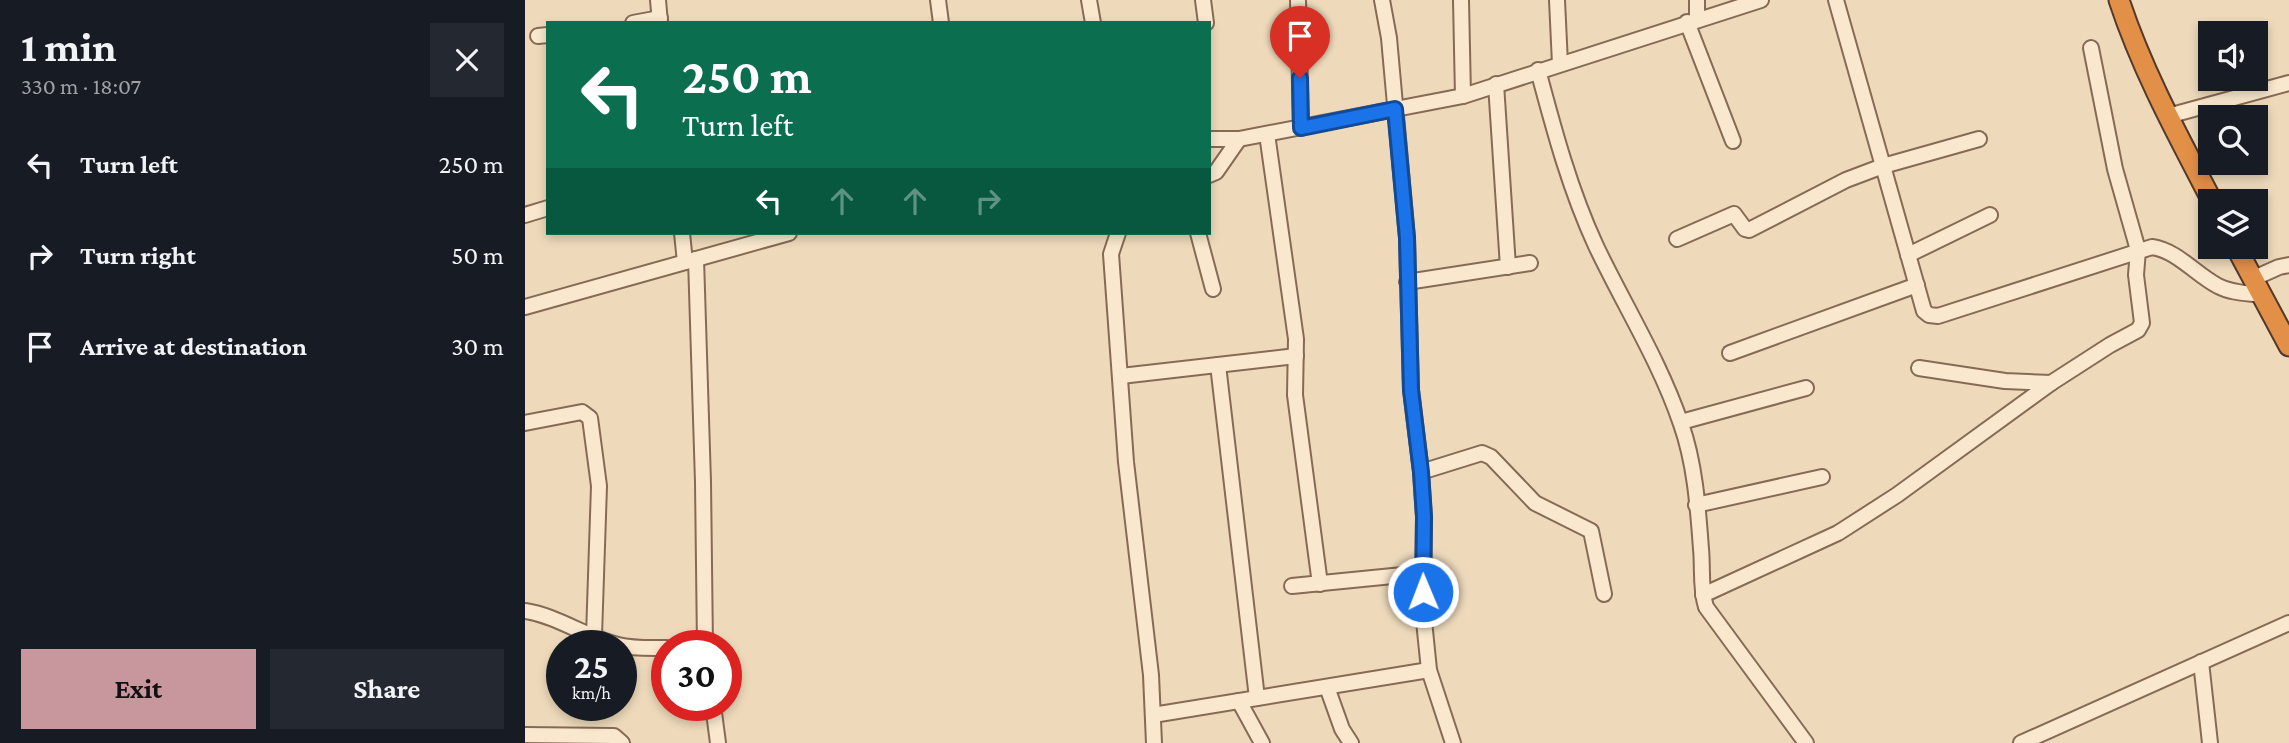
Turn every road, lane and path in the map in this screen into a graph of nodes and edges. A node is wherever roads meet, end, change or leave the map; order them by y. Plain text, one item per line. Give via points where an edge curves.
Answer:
1 (658, 0) edge
2 (938, 0) edge
3 (1089, 0) edge
4 (1203, 0) edge
5 (1298, 0) edge
6 (1383, 0) edge
7 (1461, 0) edge
8 (1557, 0) edge
9 (1697, 0) edge
10 (1761, 0) edge
11 (1836, 0) edge
12 (2119, 0) edge
13 (660, 21) edge
14 (941, 21) edge
15 (1093, 21) edge
16 (1206, 21) edge
17 (1692, 21) junction
18 (2091, 48) dead end
19 (1560, 64) junction
20 (1538, 70) junction
21 (2289, 83) edge
22 (1496, 84) junction
23 (1463, 96) junction
24 (1395, 109) junction
25 (2168, 116) junction
26 (1301, 128) junction
27 (1267, 134) junction
28 (1211, 139) edge
29 (1239, 139) junction
30 (1979, 139) dead end
31 (1733, 141) dead end
32 (1883, 166) junction
33 (1211, 175) edge
34 (2206, 189) edge
35 (546, 209) edge
36 (525, 215) edge
37 (1990, 215) dead end
38 (683, 235) edge
39 (782, 235) edge
40 (1117, 235) edge
41 (1199, 235) edge
42 (1677, 239) dead end
43 (2138, 250) junction
44 (1908, 255) junction
45 (2242, 259) edge
46 (690, 261) junction
47 (1531, 263) dead end
48 (2289, 265) edge
49 (1508, 267) junction
50 (1407, 282) junction
51 (1917, 285) junction
52 (2257, 287) junction
53 (1213, 289) dead end
54 (525, 307) edge
55 (2289, 346) edge
56 (1730, 353) dead end
57 (1296, 356) junction
58 (1218, 365) junction
59 (1919, 368) dead end
60 (1121, 376) junction
61 (2051, 383) junction
62 (1806, 388) dead end
63 (1681, 422) junction
64 (525, 423) edge
65 (1421, 472) junction
66 (1822, 477) dead end
67 (1696, 505) junction
68 (1423, 573) junction
69 (1320, 584) junction
70 (1292, 586) dead end
71 (1604, 594) dead end
72 (1703, 595) junction
73 (525, 611) edge
74 (2289, 623) edge
75 (580, 630) edge
76 (594, 630) edge
77 (705, 630) edge
78 (2201, 662) junction
79 (1429, 670) junction
80 (1327, 687) junction
81 (1257, 698) junction
82 (1239, 701) junction
83 (1153, 715) junction
84 (715, 721) edge
85 (525, 735) edge
86 (622, 743) edge
87 (718, 743) edge
88 (1154, 743) edge
89 (1262, 743) edge
90 (1351, 743) edge
91 (1453, 743) edge
92 (1807, 743) edge
93 (2021, 743) edge
94 (2210, 743) edge

1 - 13 street
2 - 14 street
3 - 15 street
4 - 16 street
5 - 26 street
6 - 24 street
7 - 23 street
8 - 19 street
9 - 17 street
10 - 17 street
11 - 32 street
12 - 25 highway
17 - 19 street
17 - 31 street
18 - 43 street via 2115,169
19 - 20 street
20 - 22 street
20 - 63 street via 1566,171 1596,245
21 - 25 street
22 - 23 street
22 - 49 street
23 - 24 street
24 - 26 street
24 - 50 street
25 - 34 highway
26 - 27 street
27 - 29 street
27 - 57 street
28 - 29 street
29 - 33 street
30 - 32 street
32 - 42 street via 1749,230 1734,215
32 - 44 street
35 - 36 street
37 - 44 street
38 - 46 street
39 - 46 street
40 - 60 street via 1111,254
41 - 53 street
43 - 51 street via 1938,316 1924,311
43 - 52 street via 2163,248 2229,291
43 - 61 street via 2142,323 2138,330
44 - 51 street
45 - 52 highway
46 - 54 street
46 - 77 street via 703,482
47 - 49 street
48 - 52 street
49 - 50 street
50 - 65 street via 1411,390
51 - 56 street
52 - 55 highway
57 - 58 street
57 - 69 street via 1294,395
58 - 60 street
58 - 81 street
59 - 61 street
60 - 83 street
61 - 72 street via 1838,533
62 - 63 street
63 - 67 street
64 - 76 street via 582,412 590,418 599,486
65 - 68 street
65 - 71 street via 1482,453 1491,457 1535,503 1591,531
66 - 67 street
67 - 72 street
68 - 69 street
68 - 79 street
69 - 70 street
72 - 92 street via 1706,607
73 - 75 street
74 - 78 street
78 - 93 street
78 - 94 street
79 - 80 street
79 - 91 street
80 - 81 street
80 - 90 street
81 - 82 street
82 - 83 street
82 - 89 street
83 - 88 street
84 - 87 street
85 - 86 street via 614,736

